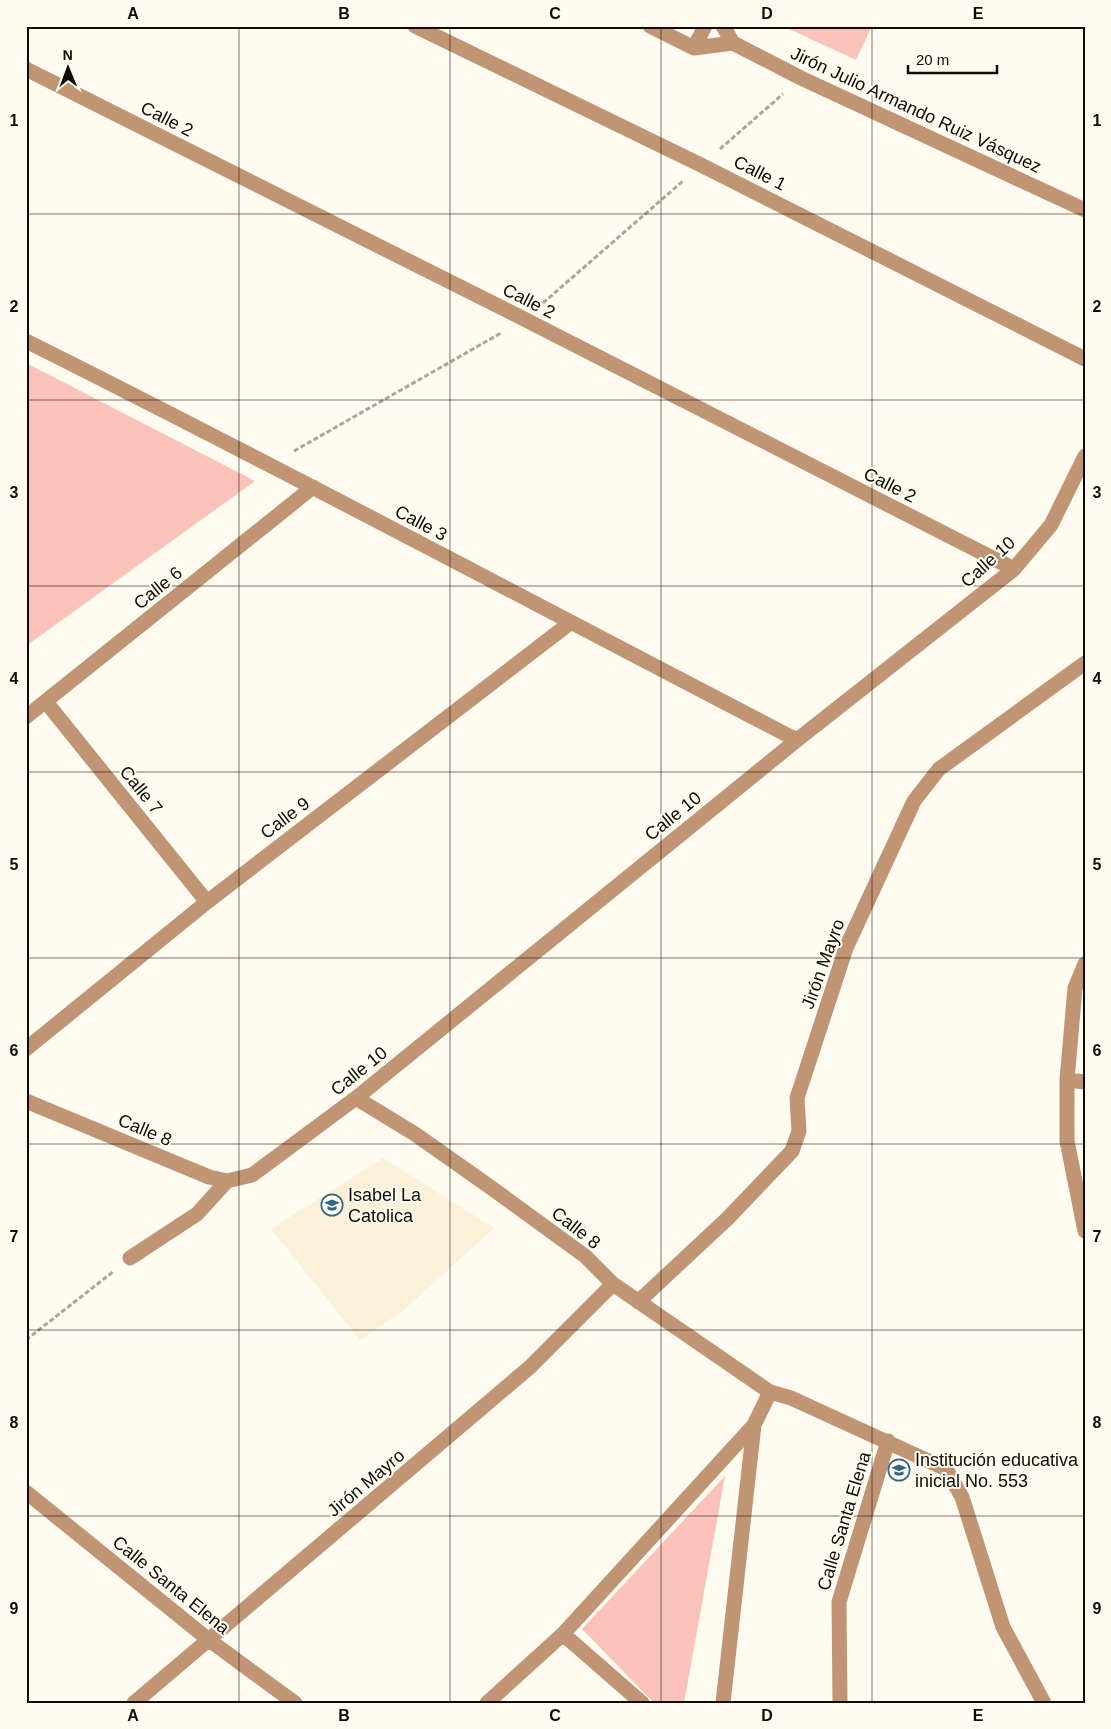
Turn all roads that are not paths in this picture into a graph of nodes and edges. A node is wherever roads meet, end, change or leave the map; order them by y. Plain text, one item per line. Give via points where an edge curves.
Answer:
1 (415, 26) edge
2 (650, 26) edge
3 (705, 26) edge
4 (723, 26) edge
5 (732, 43) junction
6 (694, 48) junction
7 (26, 68) edge
8 (1085, 210) edge
9 (26, 341) edge
10 (1085, 359) edge
11 (1085, 456) edge
12 (313, 487) junction
13 (1014, 569) junction
14 (570, 623) junction
15 (1085, 663) edge
16 (46, 702) junction
17 (26, 717) edge
18 (797, 740) junction
19 (207, 902) junction
20 (1085, 964) edge
21 (26, 1048) edge
22 (1068, 1080) junction
23 (1085, 1082) edge
24 (356, 1098) junction
25 (26, 1101) edge
26 (252, 1175) joint
27 (227, 1181) junction
28 (1085, 1231) edge
29 (130, 1258) road end
30 (613, 1284) junction
31 (638, 1302) junction
32 (770, 1392) junction
33 (754, 1425) junction
34 (888, 1441) junction
35 (26, 1492) edge
36 (563, 1634) junction
37 (209, 1640) junction
38 (134, 1703) edge
39 (295, 1703) edge
40 (486, 1703) edge
41 (642, 1703) edge
42 (723, 1703) edge
43 (840, 1703) edge
44 (1044, 1703) edge

1 - 10 street, Calle 1 via 701,165
2 - 6 street
3 - 6 street
4 - 5 street
5 - 6 street
5 - 8 street, Jirón Julio Armando Ruiz Vásquez
7 - 13 street, Calle 2
9 - 12 street, Calle 3
11 - 13 street, Calle 10 via 1050,526
12 - 14 street, Calle 3
12 - 16 street, Calle 6
13 - 18 street, Calle 10
14 - 18 street, Calle 3
14 - 19 street, Calle 9
15 - 31 street, Jirón Mayro via 939,769 914,801 846,948 797,1098 799,1131 792,1151 727,1219
16 - 17 street, Calle 6
16 - 19 street, Calle 7
18 - 24 street, Calle 10
19 - 21 street, Calle 9
20 - 22 street via 1075,988
22 - 23 street
22 - 28 street via 1067,1141
24 - 26 street, Calle 10
24 - 30 street, Calle 8 via 415,1134 493,1189 585,1256
25 - 27 street, Calle 8 via 209,1177
26 - 27 street, Calle 8
27 - 29 street via 197,1214
30 - 31 street, Calle 8
30 - 37 street, Jirón Mayro via 530,1368
31 - 32 street, Calle 8
32 - 33 street
32 - 34 street, Calle 8 via 792,1398
33 - 36 street
33 - 42 street
34 - 43 street, Calle Santa Elena via 839,1602
34 - 44 street, Calle 8 via 946,1469 962,1496 1002,1627
35 - 37 street, Calle Santa Elena
36 - 40 street
36 - 41 street
37 - 38 street, Jirón Mayro
37 - 39 street, Calle Santa Elena

